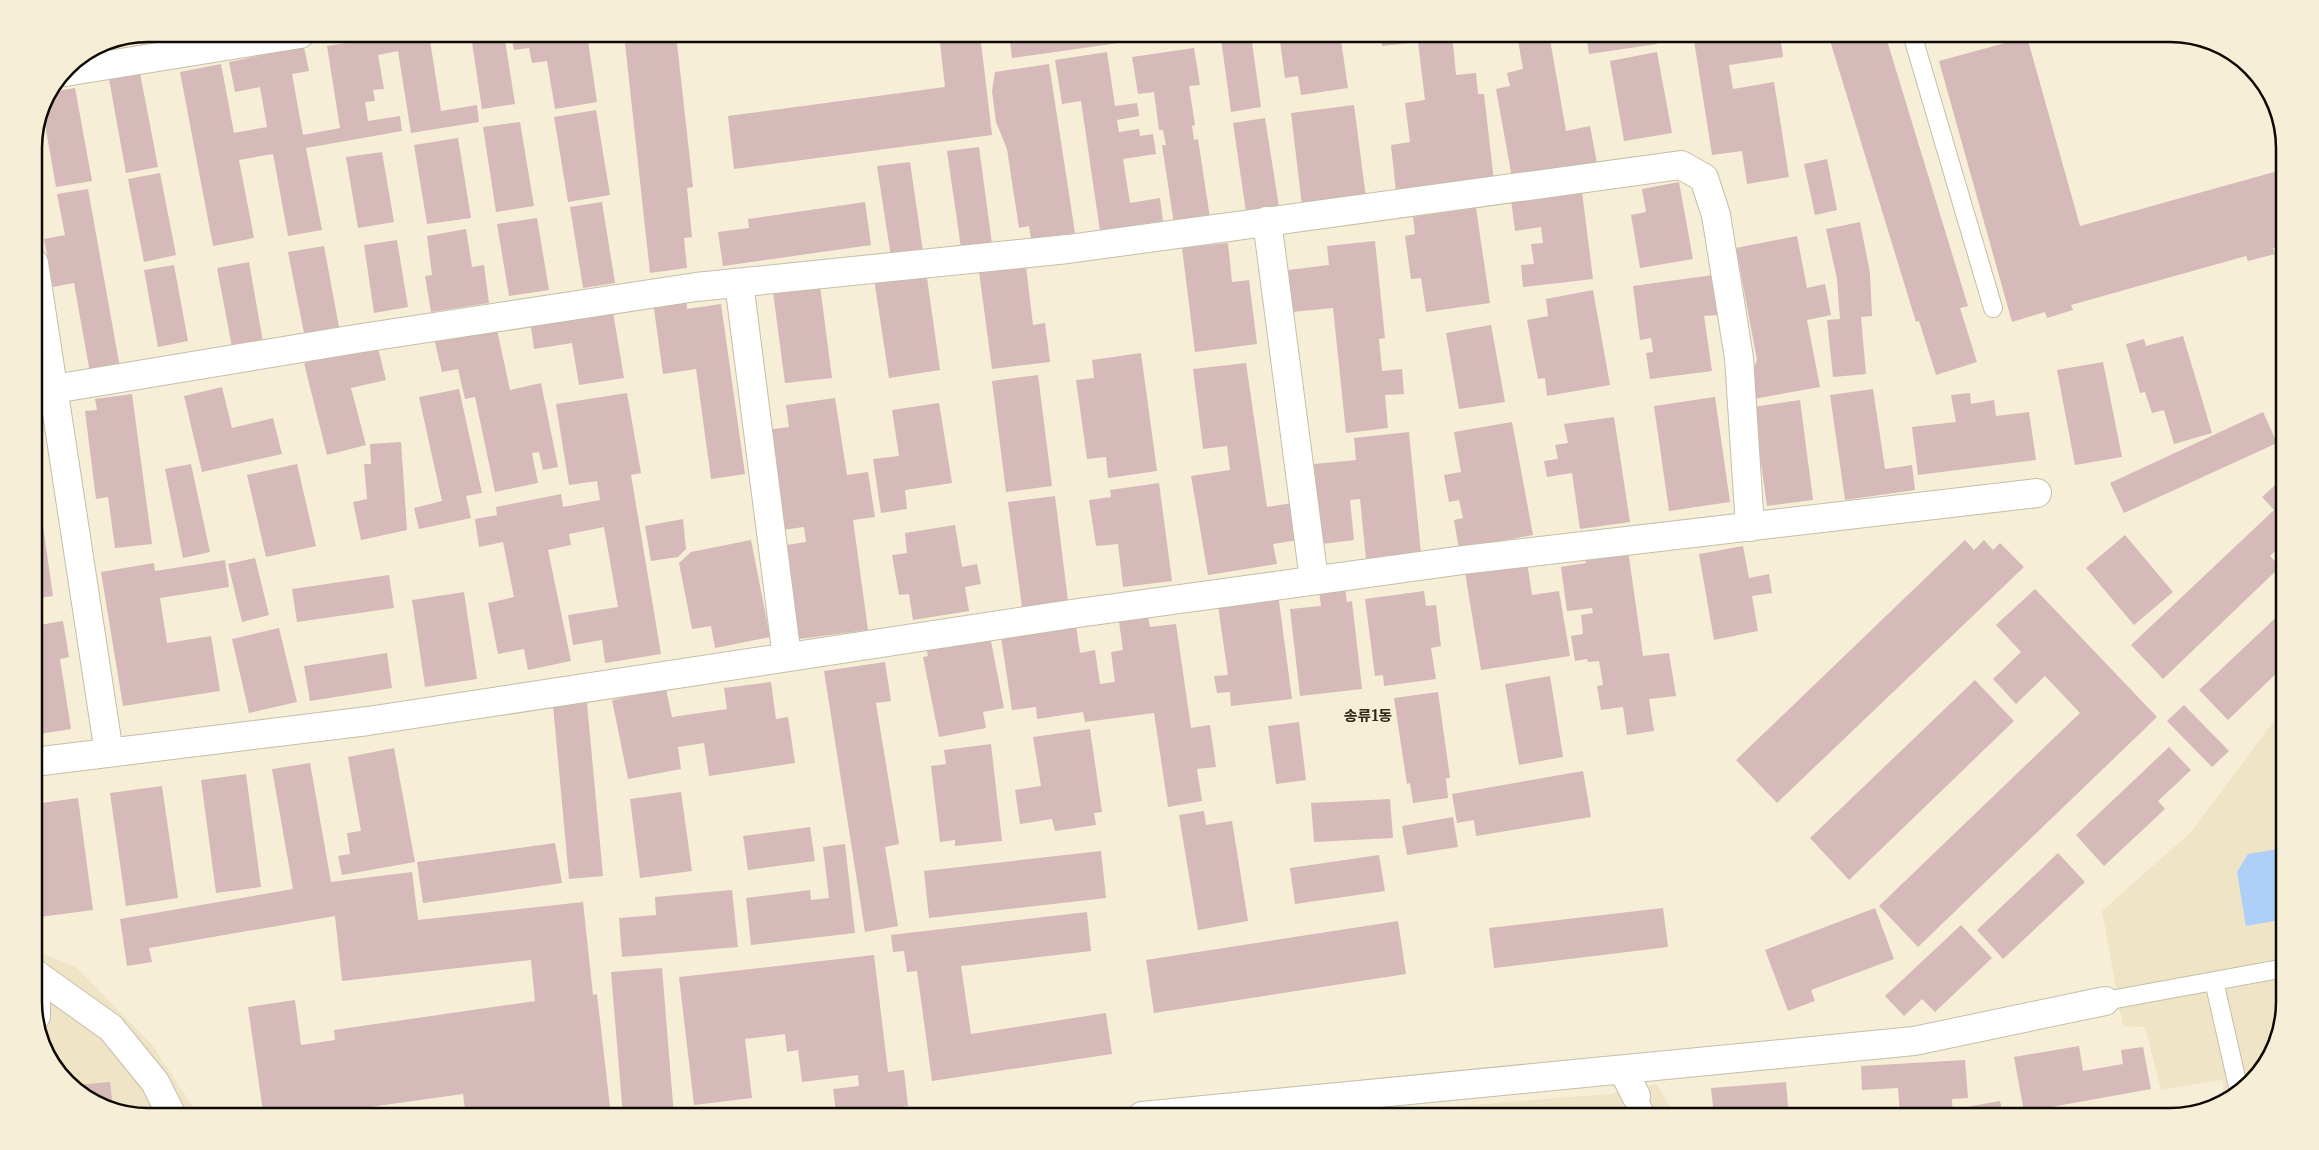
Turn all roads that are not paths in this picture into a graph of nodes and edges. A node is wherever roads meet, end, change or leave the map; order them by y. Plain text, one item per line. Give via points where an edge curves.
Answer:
1 (250, 42) edge
2 (1914, 42) edge
3 (78, 70) edge
4 (1267, 221) junction
5 (739, 283) junction
6 (1993, 308) dead end
7 (43, 320) edge
8 (54, 389) junction
9 (2037, 493) dead end
10 (1750, 527) junction
11 (1314, 580) junction
12 (787, 656) junction
13 (109, 753) junction
14 (43, 761) edge
15 (2276, 970) edge
16 (43, 980) edge
17 (2214, 981) junction
18 (2105, 1001) joint
19 (1623, 1070) junction
20 (2237, 1083) edge
21 (1641, 1106) edge
22 (168, 1108) edge
23 (1226, 1108) edge

1 - 3 street
2 - 6 lane
4 - 5 street via 1068,249
4 - 10 street via 1681,165 1704,178 1716,215 1739,358
4 - 11 street
5 - 8 street via 411,331
5 - 12 street
7 - 8 street
8 - 13 street
9 - 10 street
10 - 11 street
11 - 12 street
12 - 13 street via 368,721
13 - 14 street
15 - 17 lane
16 - 22 street via 111,1028 155,1082
17 - 18 lane
17 - 20 lane
18 - 19 street via 1914,1041
19 - 21 street
19 - 23 street

